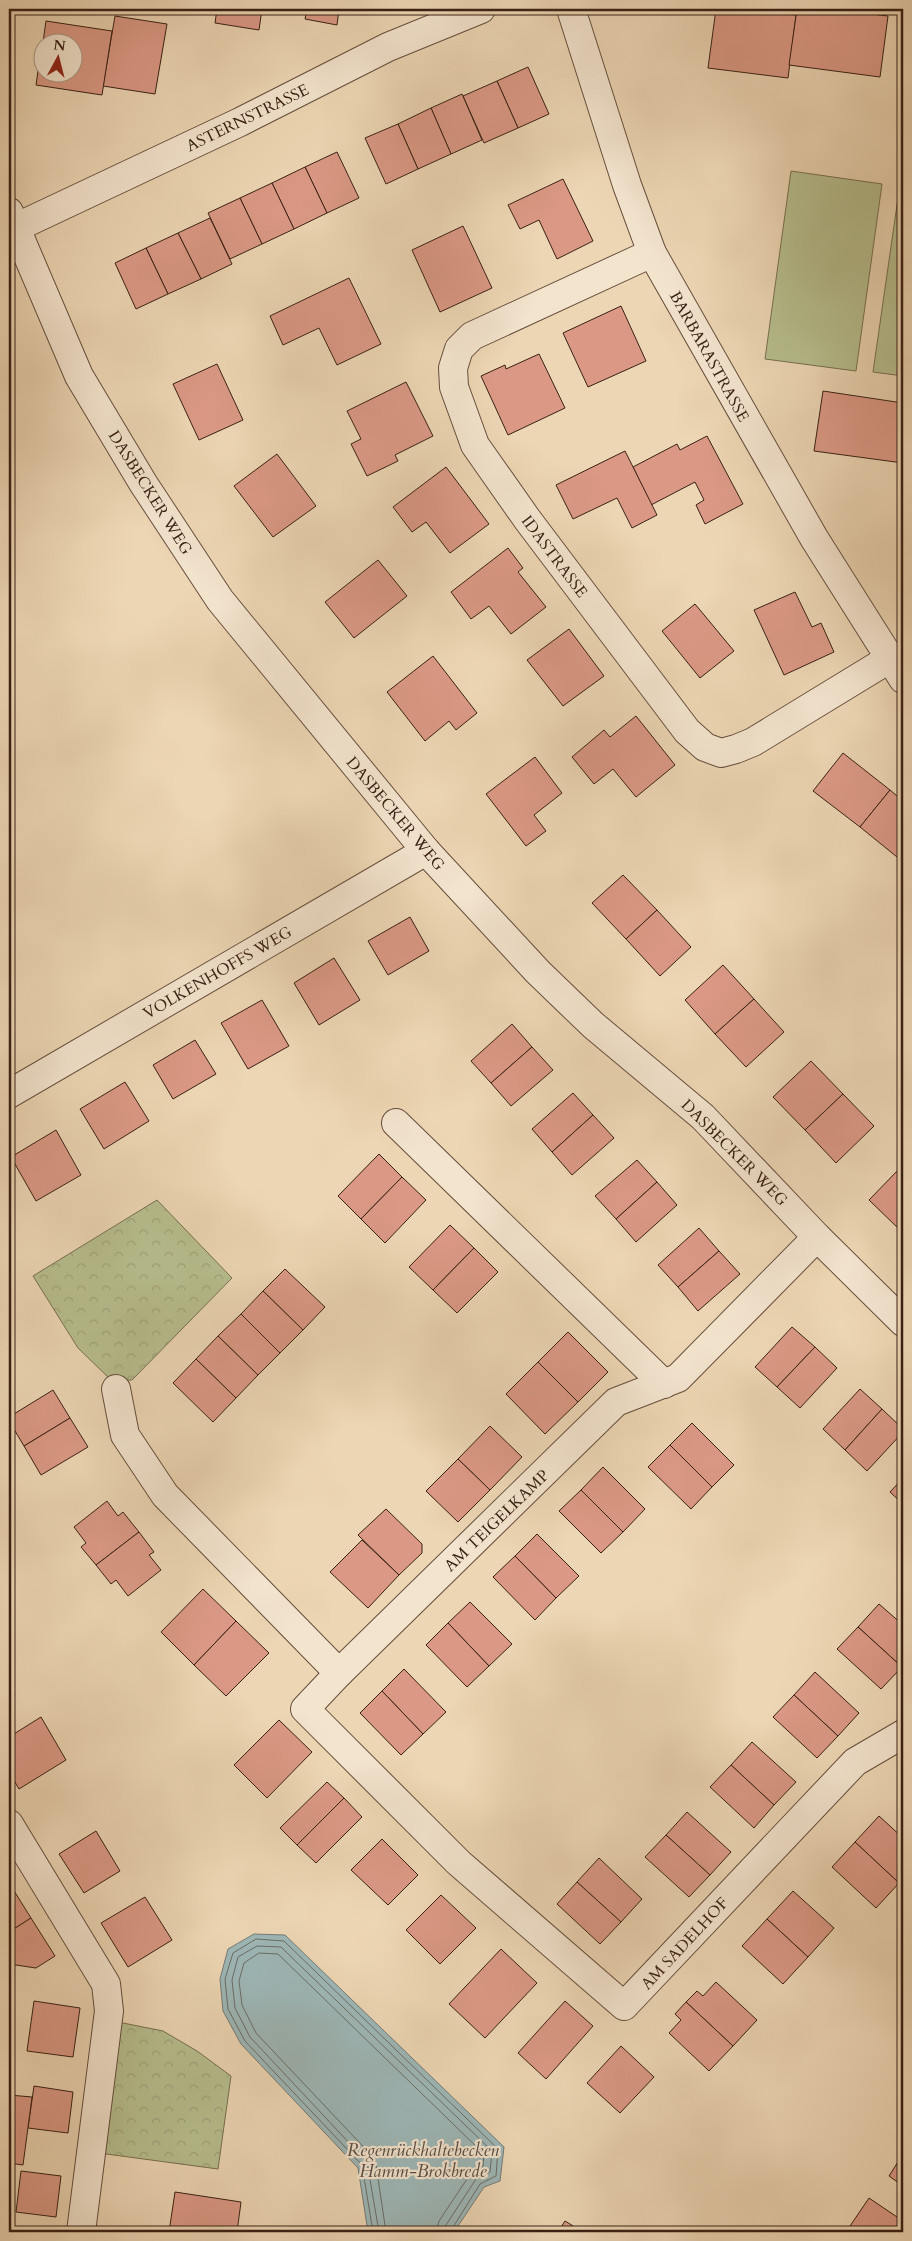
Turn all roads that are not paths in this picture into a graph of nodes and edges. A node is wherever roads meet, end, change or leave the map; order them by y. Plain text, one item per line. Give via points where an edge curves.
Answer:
1 (481, 9) edge
2 (571, 9) edge
3 (12, 220) edge
4 (652, 253) junction
5 (896, 669) edge
6 (426, 851) junction
7 (9, 1094) edge
8 (396, 1123) dead end
9 (817, 1236) junction
10 (903, 1322) edge
11 (664, 1384) junction
12 (116, 1389) dead end
13 (339, 1673) junction
14 (903, 1734) edge
15 (9, 1824) edge
16 (459, 1863) joint
17 (81, 2232) edge

1 - 3 street, ASTERNSTRASSE via 388,47 240,122
2 - 4 street, BARBARASTRASSE
3 - 6 street, DASBECKER WEG via 79,376 143,483 220,600
4 - 5 street, BARBARASTRASSE via 814,538
4 - 5 street, IDASTRASSE via 472,336 459,350 453,368 454,387 475,445 687,731 705,746 721,752 753,742
6 - 7 street, VOLKENHOFFS WEG
6 - 9 street, DASBECKER WEG via 538,972 593,1025 703,1117
8 - 11 street
9 - 10 street, DASBECKER WEG
9 - 11 street, AM TEIGELKAMP via 678,1378
11 - 13 street, AM TEIGELKAMP via 616,1402
12 - 13 street via 125,1435 165,1495
13 - 16 street, AM TEIGELKAMP via 305,1709
14 - 16 street, AM SADELHOF via 855,1762 624,2006
15 - 17 street via 106,1984 109,2011

